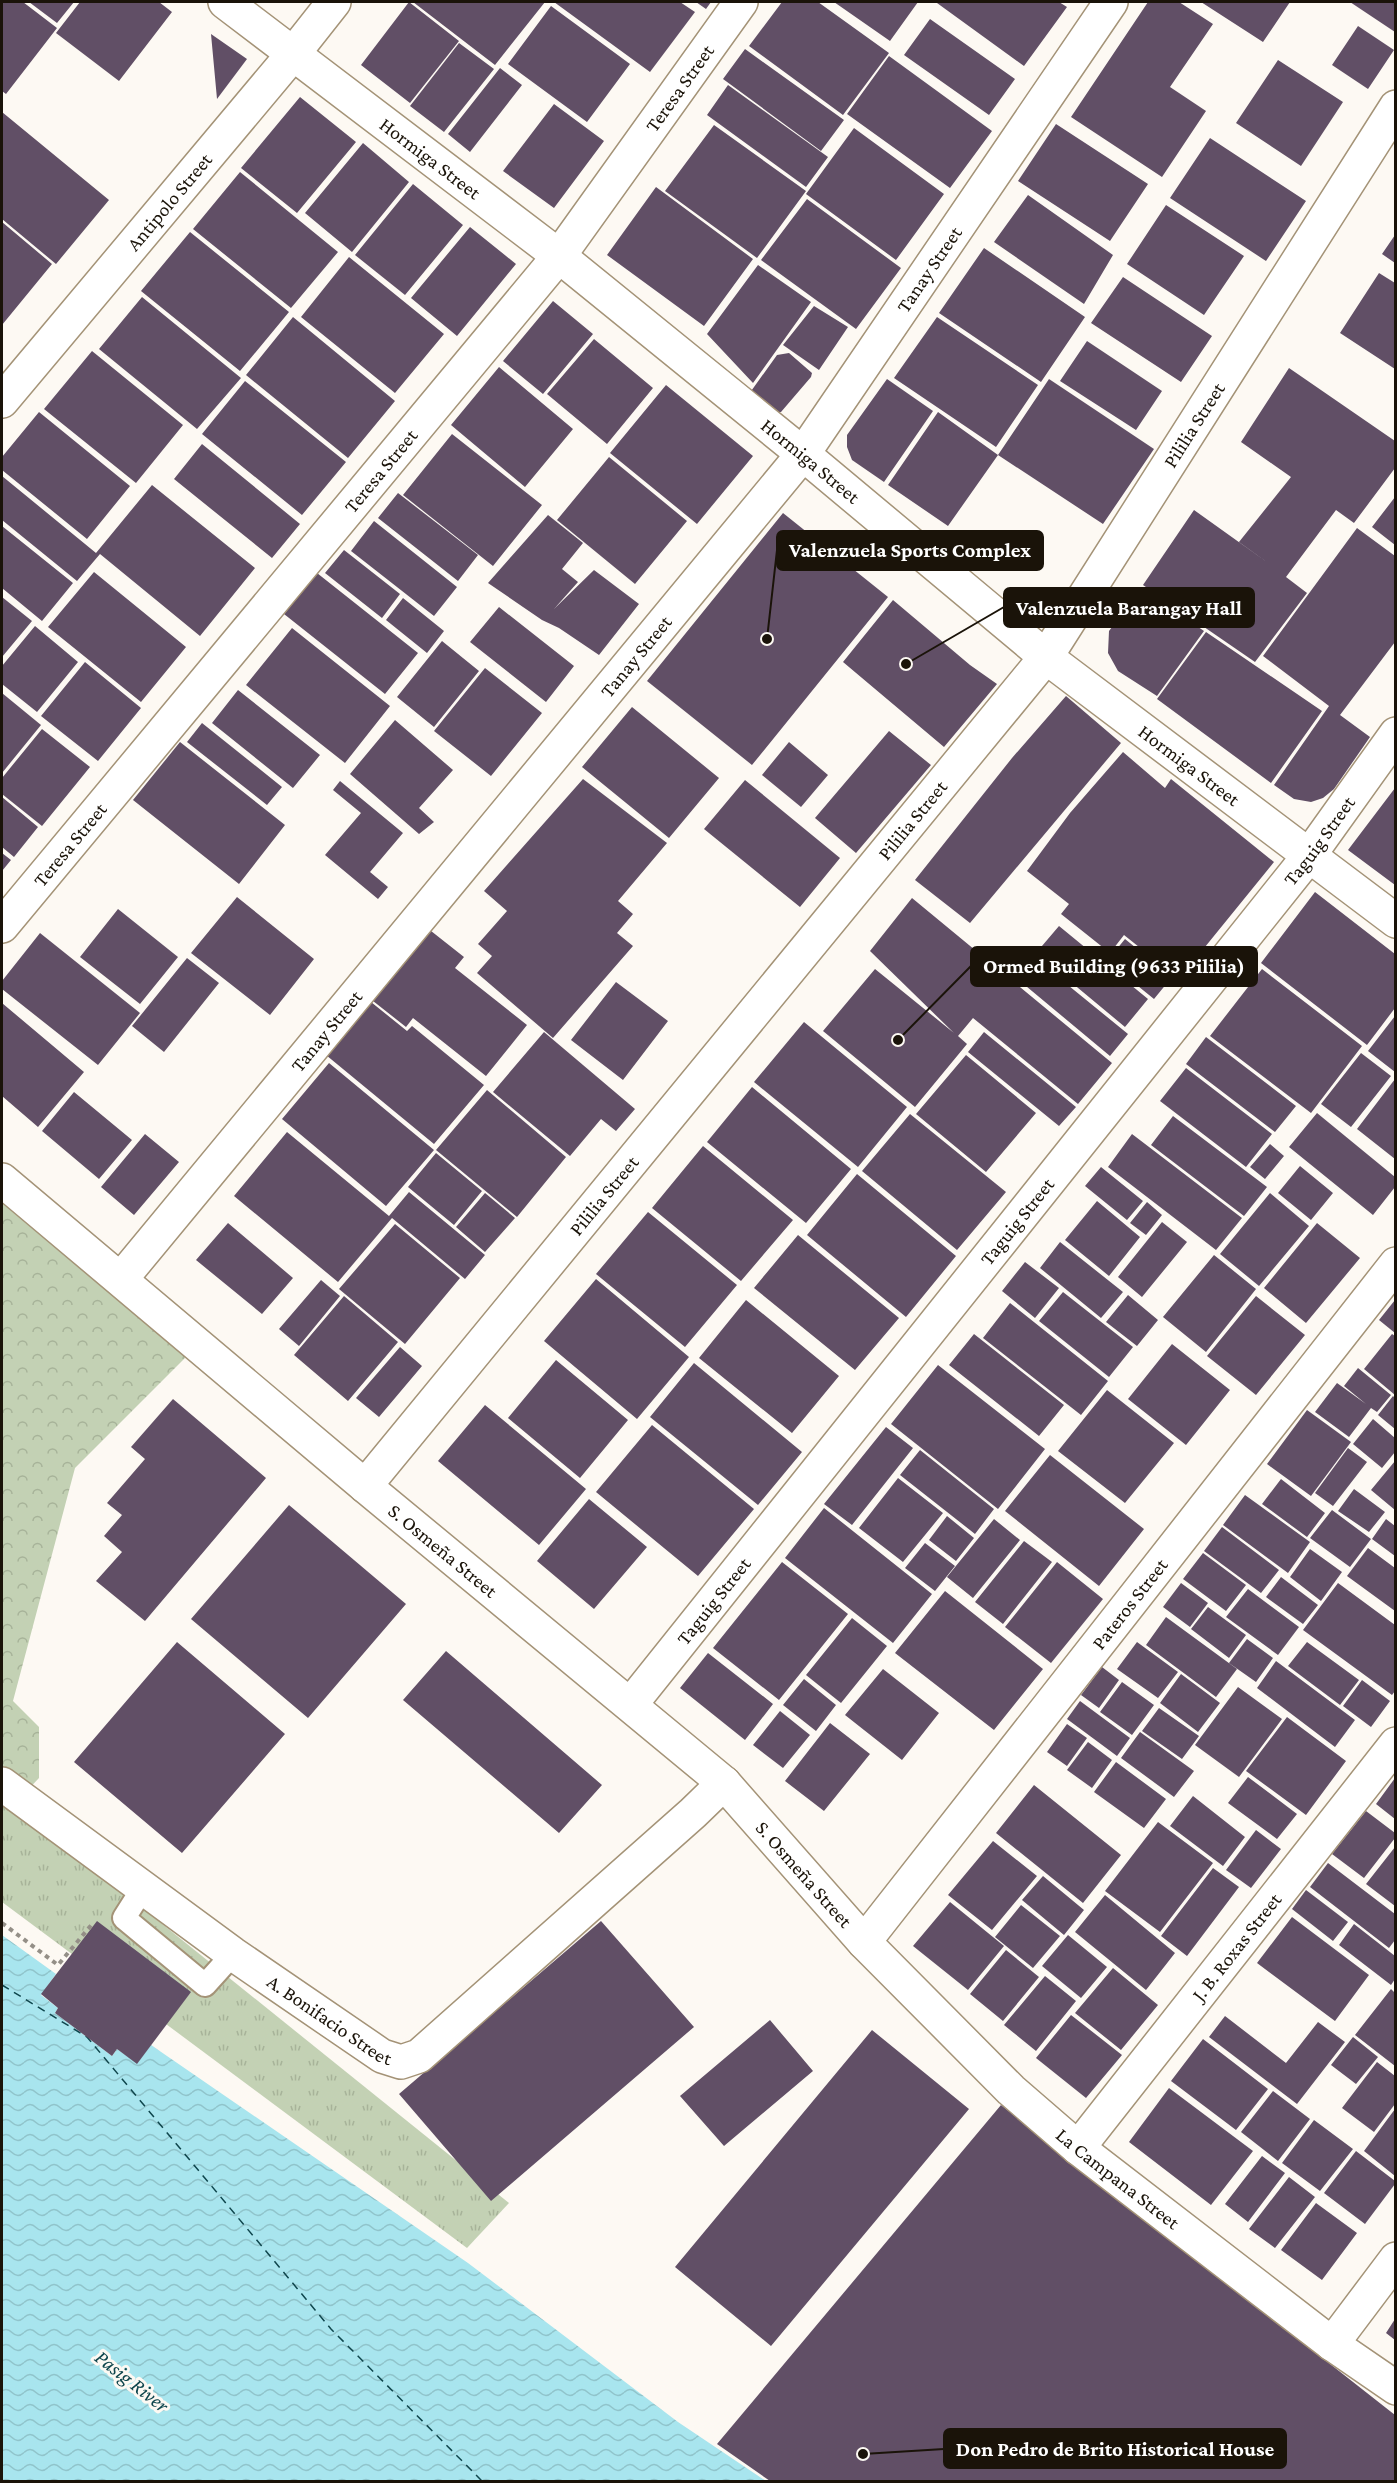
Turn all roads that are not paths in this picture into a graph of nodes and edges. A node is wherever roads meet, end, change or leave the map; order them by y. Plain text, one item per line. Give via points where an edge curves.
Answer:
1 (225, 2) edge
2 (334, 2) edge
3 (741, 2) edge
4 (1111, 2) edge
5 (293, 54) junction
6 (1395, 107) edge
7 (559, 256) junction
8 (2, 401) edge
9 (803, 454) junction
10 (1046, 657) junction
11 (1395, 734) edge
12 (1308, 857) junction
13 (1395, 921) edge
14 (2, 926) edge
15 (2, 1180) edge
16 (1395, 1264) edge
17 (120, 1279) junction
18 (365, 1486) junction
19 (631, 1704) junction
20 (1395, 1744) edge
21 (724, 1783) junction
22 (2, 1784) edge
23 (864, 1942) junction
24 (1078, 2148) junction
25 (1395, 2259) edge
26 (1332, 2344) junction
27 (1395, 2388) edge

1 - 5 street, Hormiga Street
2 - 5 street, Antipolo Street
3 - 7 street, Teresa Street
4 - 9 street, Tanay Street
5 - 7 street, Hormiga Street
5 - 8 street, Antipolo Street
6 - 10 street, Pililia Street
7 - 9 street, Hormiga Street
7 - 14 street, Teresa Street
9 - 10 street, Hormiga Street
9 - 17 street, Tanay Street
10 - 12 street, Hormiga Street
10 - 18 street, Pililia Street
11 - 12 street, Taguig Street
12 - 13 street, Hormiga Street
12 - 19 street, Taguig Street
15 - 17 street, S. Osmeña Street
16 - 23 street, Pateros Street
17 - 18 street, S. Osmeña Street
18 - 19 street, S. Osmeña Street
19 - 21 street, S. Osmeña Street
20 - 24 street, J. B. Roxas Street
21 - 22 street, A. Bonifacio Street via 419,2056 401,2062 382,2056 233,1954
21 - 23 street, S. Osmeña Street
23 - 24 street, La Campana Street via 1011,2090
24 - 26 street, La Campana Street
25 - 26 street
26 - 27 street, La Campana Street

